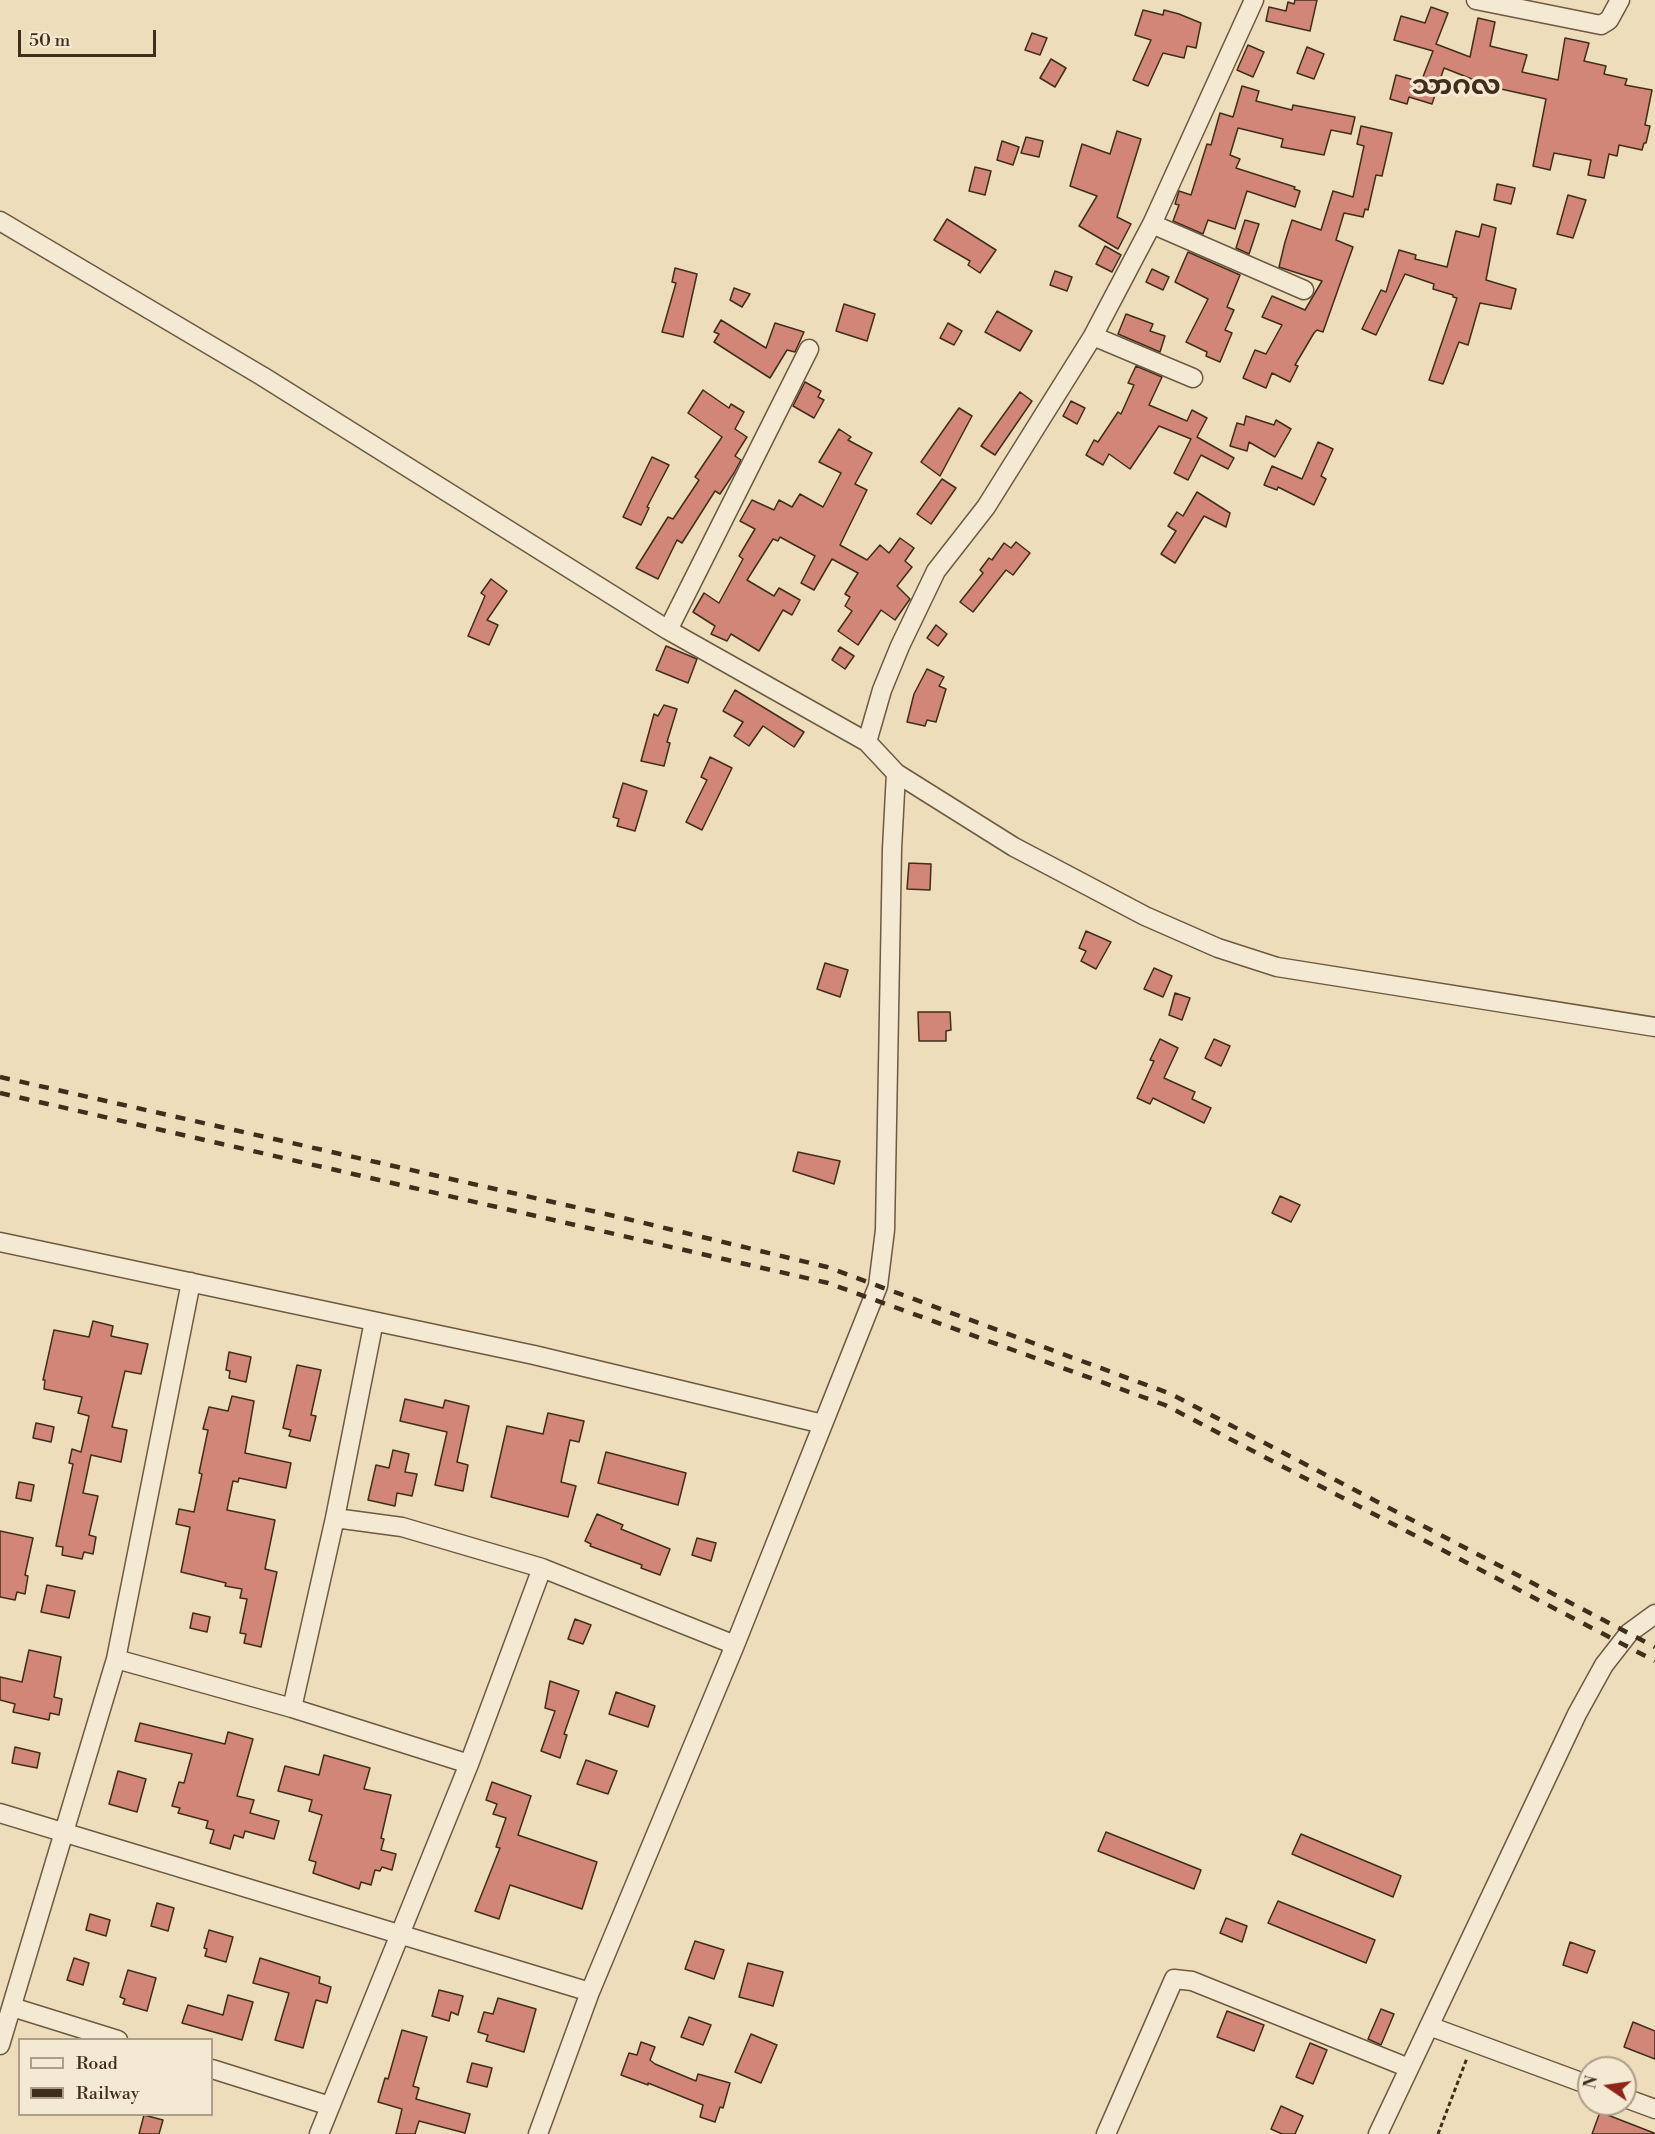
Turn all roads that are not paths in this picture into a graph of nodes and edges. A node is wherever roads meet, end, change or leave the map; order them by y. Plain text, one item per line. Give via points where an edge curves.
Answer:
1 (1254, 0) edge
2 (1476, 0) edge
3 (1620, 0) edge
4 (0, 221) edge
5 (1152, 224) junction
6 (1304, 291) dead end
7 (1093, 336) junction
8 (809, 349) dead end
9 (1193, 378) dead end
10 (668, 630) junction
11 (867, 742) junction
12 (896, 773) junction
13 (1655, 1028) edge
14 (0, 1243) edge
15 (191, 1282) junction
16 (374, 1321) junction
17 (823, 1424) junction
18 (335, 1518) junction
19 (542, 1568) junction
20 (1655, 1614) edge
21 (735, 1645) junction
22 (116, 1659) junction
23 (292, 1708) junction
24 (469, 1764) junction
25 (0, 1813) edge
26 (65, 1833) junction
27 (399, 1934) junction
28 (590, 1992) junction
29 (12, 2007) junction
30 (1429, 2026) junction
31 (112, 2038) edge
32 (0, 2045) edge
33 (1409, 2068) junction
34 (213, 2069) edge
35 (1577, 2081) edge
36 (1637, 2102) edge
37 (330, 2106) junction
38 (1655, 2109) edge
39 (319, 2134) edge
40 (538, 2134) edge
41 (1106, 2134) edge
42 (1378, 2134) edge

1 - 5 street
2 - 3 street via 1601,25 1609,20
4 - 10 street via 262,375
5 - 6 street
5 - 7 street
7 - 9 street
7 - 11 street via 986,507 936,571 882,690
8 - 10 street
10 - 11 street
11 - 12 street
12 - 13 street via 1014,847 1145,916 1218,948 1277,967
12 - 17 street via 882,1267
14 - 15 street
15 - 16 street
15 - 22 street
16 - 17 street
16 - 18 street
17 - 21 street
18 - 19 street via 402,1527
18 - 23 street
19 - 21 street
19 - 24 street
20 - 30 street via 1629,1633 1604,1665 1576,1714
21 - 28 street
22 - 23 street
22 - 26 street
23 - 24 street
24 - 27 street
25 - 26 street
26 - 27 street
26 - 29 street
27 - 28 street
27 - 37 street
28 - 40 street
29 - 31 street
29 - 32 street
30 - 33 street
30 - 35 street
33 - 41 street via 1174,1978
33 - 42 street
34 - 37 street
36 - 38 street
37 - 39 street

